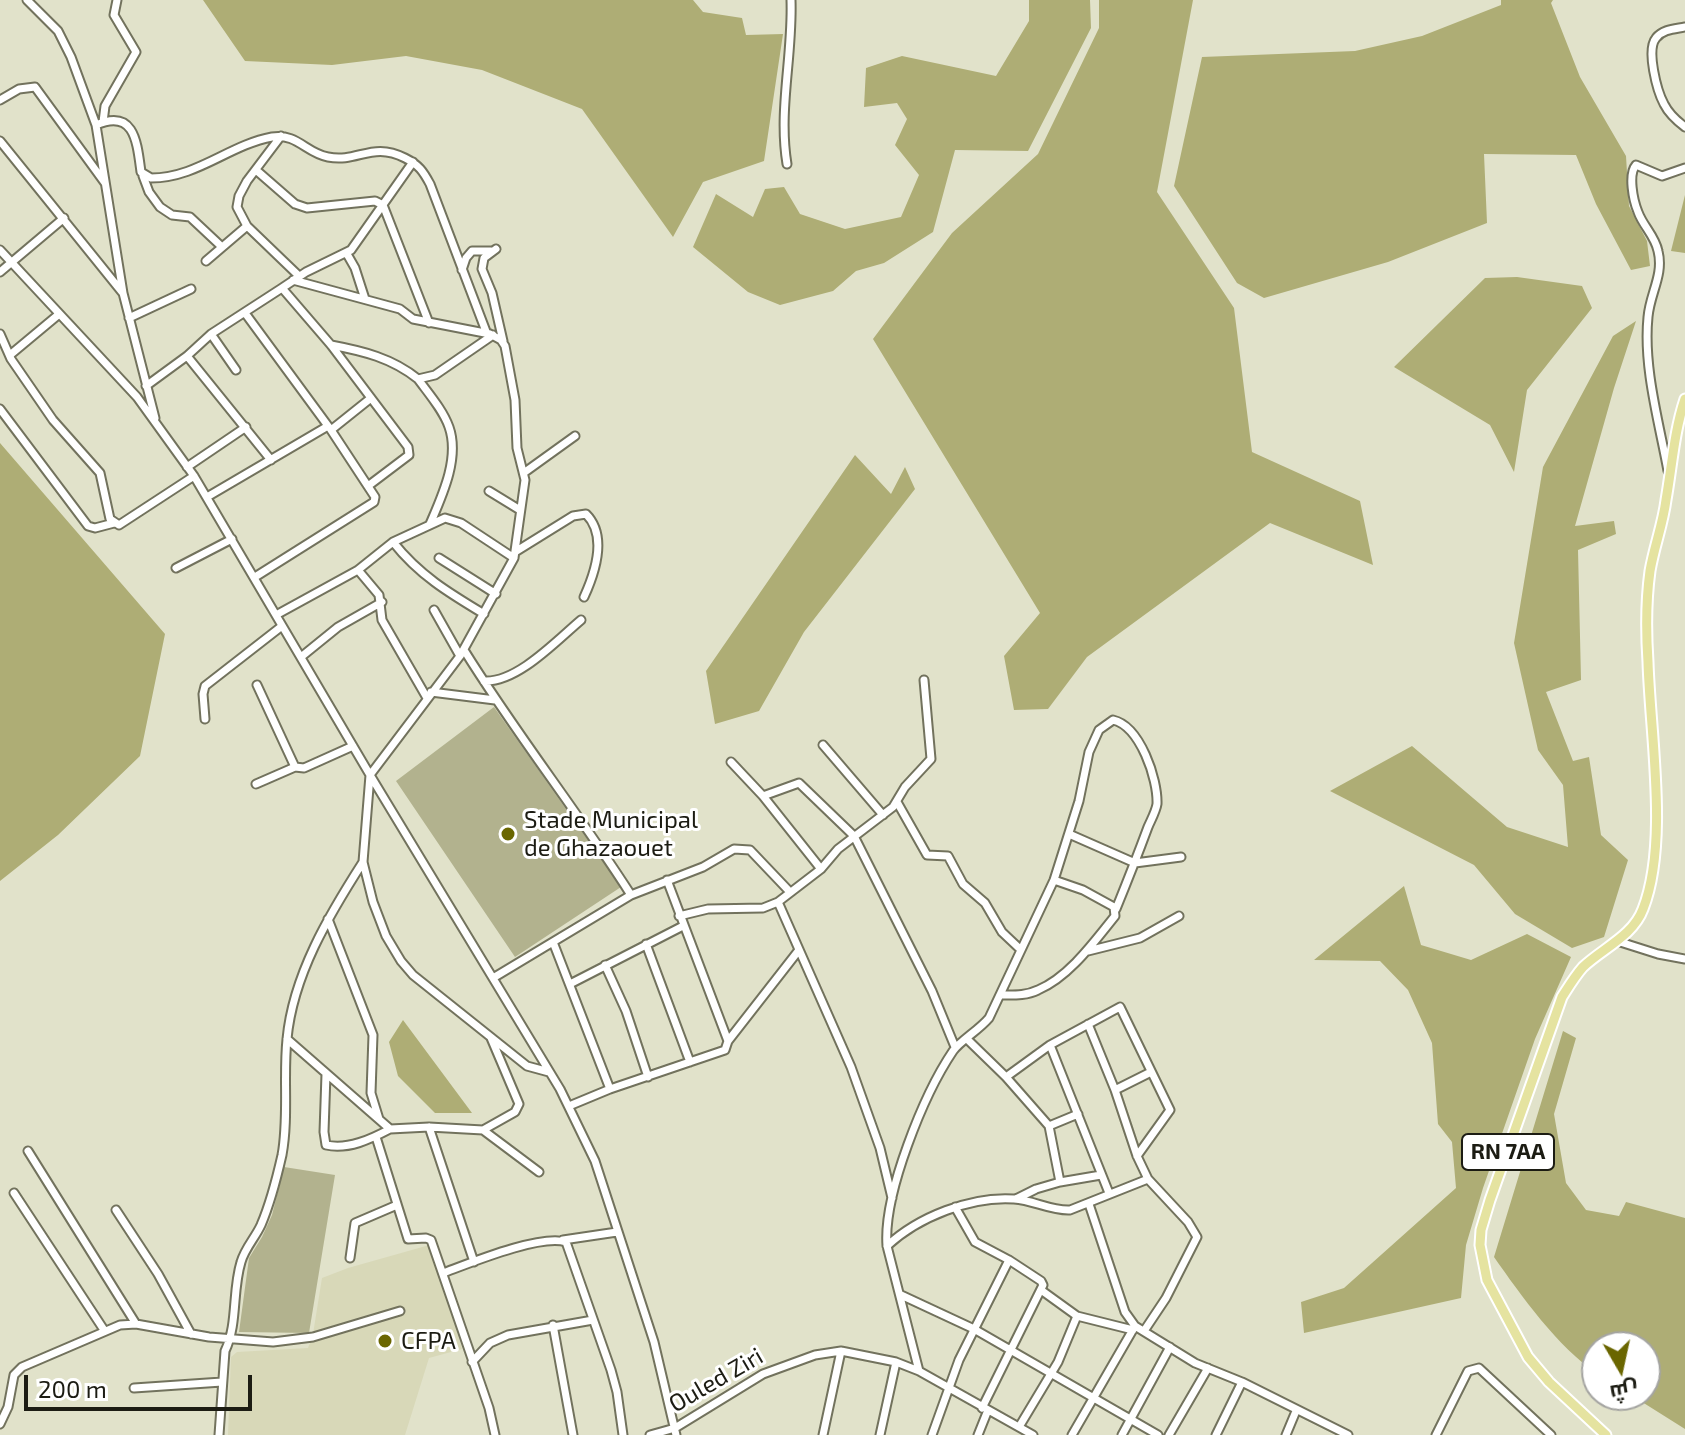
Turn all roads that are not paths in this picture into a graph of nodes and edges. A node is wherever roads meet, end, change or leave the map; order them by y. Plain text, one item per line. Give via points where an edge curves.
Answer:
1 (27, 0) edge
2 (117, 0) edge
3 (791, 0) edge
4 (1685, 27) edge
5 (0, 100) edge
6 (100, 123) junction
7 (1685, 127) edge
8 (281, 136) junction
9 (0, 141) edge
10 (413, 162) junction
11 (787, 164) dead end
12 (91, 165) junction
13 (1685, 168) edge
14 (104, 170) junction
15 (256, 170) junction
16 (143, 176) junction
17 (107, 185) junction
18 (383, 205) junction
19 (64, 218) junction
20 (247, 226) junction
21 (222, 247) junction
22 (0, 250) edge
23 (347, 254) junction
24 (206, 261) dead end
25 (11, 263) junction
26 (462, 270) junction
27 (0, 272) edge
28 (296, 278) junction
29 (282, 288) junction
30 (191, 289) dead end
31 (123, 293) junction
32 (365, 299) junction
33 (245, 313) junction
34 (58, 315) junction
35 (129, 318) junction
36 (429, 323) junction
37 (0, 334) edge
38 (211, 334) junction
39 (490, 334) junction
40 (503, 343) junction
41 (331, 345) junction
42 (10, 355) junction
43 (187, 356) junction
44 (236, 370) dead end
45 (418, 379) junction
46 (145, 382) junction
47 (131, 391) junction
48 (371, 398) junction
49 (1685, 399) edge
50 (0, 409) edge
51 (155, 420) junction
52 (246, 427) junction
53 (330, 428) junction
54 (575, 436) dead end
55 (271, 460) junction
56 (187, 467) junction
57 (525, 472) junction
58 (1668, 473) junction
59 (194, 476) junction
60 (368, 486) junction
61 (489, 491) dead end
62 (207, 497) junction
63 (520, 510) junction
64 (114, 523) junction
65 (430, 524) junction
66 (232, 539) junction
67 (393, 542) junction
68 (514, 555) junction
69 (439, 558) dead end
70 (176, 568) dead end
71 (358, 570) junction
72 (255, 577) junction
73 (496, 594) junction
74 (584, 597) dead end
75 (382, 602) junction
76 (434, 610) dead end
77 (484, 614) junction
78 (276, 615) junction
79 (581, 620) dead end
80 (282, 626) junction
81 (462, 653) junction
82 (301, 657) junction
83 (924, 680) dead end
84 (484, 681) junction
85 (257, 685) dead end
86 (429, 695) junction
87 (495, 700) junction
88 (205, 719) dead end
89 (823, 745) dead end
90 (353, 746) junction
91 (731, 762) dead end
92 (295, 767) junction
93 (370, 775) junction
94 (256, 784) dead end
95 (763, 796) junction
96 (897, 802) junction
97 (883, 815) junction
98 (1069, 834) junction
99 (854, 836) junction
100 (1181, 857) dead end
101 (363, 862) junction
102 (1135, 863) junction
103 (821, 869) junction
104 (667, 880) junction
105 (1054, 880) junction
106 (790, 892) junction
107 (631, 895) junction
108 (778, 902) junction
109 (1116, 909) junction
110 (679, 916) junction
111 (1179, 916) dead end
112 (328, 919) junction
113 (683, 926) junction
114 (1617, 941) junction
115 (553, 942) junction
116 (646, 944) junction
117 (1020, 949) junction
118 (799, 950) junction
119 (1086, 951) junction
120 (1685, 959) edge
121 (605, 965) junction
122 (493, 978) junction
123 (570, 984) junction
124 (1000, 995) junction
125 (1088, 1024) junction
126 (490, 1037) junction
127 (287, 1039) junction
128 (968, 1040) junction
129 (728, 1041) junction
130 (1050, 1045) junction
131 (955, 1047) junction
132 (690, 1062) junction
133 (549, 1072) junction
134 (1151, 1072) junction
135 (326, 1074) junction
136 (648, 1077) junction
137 (1006, 1077) junction
138 (610, 1089) junction
139 (1115, 1090) junction
140 (569, 1106) junction
141 (1078, 1114) junction
142 (380, 1121) junction
143 (1049, 1126) junction
144 (429, 1127) junction
145 (390, 1129) junction
146 (483, 1130) junction
147 (376, 1137) junction
148 (28, 1151) dead end
149 (1137, 1156) junction
150 (539, 1172) dead end
151 (1101, 1175) junction
152 (1148, 1179) junction
153 (1060, 1182) junction
154 (14, 1193) dead end
155 (1109, 1193) junction
156 (892, 1198) junction
157 (1016, 1199) junction
158 (1089, 1204) junction
159 (397, 1205) junction
160 (955, 1207) junction
161 (116, 1210) dead end
162 (617, 1232) junction
163 (563, 1240) junction
164 (887, 1246) junction
165 (350, 1258) dead end
166 (1009, 1260) junction
167 (474, 1262) junction
168 (443, 1273) junction
169 (1041, 1290) junction
170 (901, 1295) junction
171 (400, 1311) dead end
172 (1077, 1316) junction
173 (593, 1320) junction
174 (136, 1324) junction
175 (553, 1325) junction
176 (1134, 1328) junction
177 (974, 1329) junction
178 (104, 1330) junction
179 (1144, 1331) junction
180 (191, 1334) junction
181 (231, 1339) junction
182 (1170, 1347) junction
183 (1012, 1350) junction
184 (841, 1351) junction
185 (472, 1362) junction
186 (896, 1362) junction
187 (1208, 1368) junction
188 (919, 1371) junction
189 (1051, 1374) junction
190 (222, 1382) junction
191 (1242, 1382) junction
192 (134, 1388) dead end
193 (949, 1389) junction
194 (1095, 1399) junction
195 (985, 1409) junction
196 (1296, 1411) junction
197 (1130, 1420) junction
198 (0, 1424) edge
199 (1022, 1431) edge
200 (676, 1432) edge
201 (219, 1435) edge
202 (495, 1435) edge
203 (573, 1435) edge
204 (623, 1435) edge
205 (650, 1435) edge
206 (823, 1435) edge
207 (880, 1435) edge
208 (932, 1435) edge
209 (978, 1435) edge
210 (1033, 1435) edge
211 (1072, 1435) edge
212 (1122, 1435) edge
213 (1158, 1435) edge
214 (1169, 1435) edge
215 (1216, 1435) edge
216 (1286, 1435) edge
217 (1348, 1435) edge
218 (1436, 1435) edge
219 (1551, 1435) edge
220 (1606, 1435) edge

1 - 6 street via 58,31
2 - 6 street via 114,15 136,52
3 - 11 street via 783,128
4 - 7 street via 1658,36 1652,61 1663,103
5 - 12 street via 33,86
6 - 14 street
6 - 16 street via 117,120 132,131
8 - 10 street via 327,157 383,150
8 - 15 street
8 - 16 street via 246,144 188,172
9 - 19 street
10 - 18 street
10 - 26 street via 430,184
12 - 14 street
12 - 17 street
13 - 58 street via 1662,176 1636,165 1632,173 1638,213 1659,253 1660,274 1648,315 1649,349
14 - 17 street
15 - 18 street via 307,208 375,201
15 - 20 street via 238,201
16 - 21 street via 160,207 190,217
17 - 31 street
18 - 23 street
18 - 36 street
19 - 25 street
19 - 31 street
20 - 21 street
20 - 28 street
21 - 24 street
22 - 25 street
23 - 28 street
23 - 32 street
25 - 27 street
25 - 34 street
26 - 39 street
26 - 40 street via 472,251 494,250 482,269
28 - 29 street
28 - 32 street
29 - 33 street
29 - 41 street
30 - 35 street
31 - 35 street
32 - 36 street
33 - 38 street
33 - 53 street
34 - 42 street
34 - 47 street
35 - 46 street
36 - 39 street
37 - 42 street
38 - 43 street
38 - 44 street
39 - 40 street
39 - 45 street via 435,375
40 - 57 street
41 - 45 street via 398,364
41 - 48 street
42 - 64 street via 53,420 100,473
43 - 46 street
43 - 52 street
45 - 65 street via 449,427 451,443 448,472
46 - 47 street
46 - 51 street
47 - 51 street
48 - 53 street
48 - 60 street via 409,455
49 - 58 main road, RN 7AA
50 - 64 street via 88,526
51 - 56 street
52 - 55 street
52 - 56 street
53 - 55 street
53 - 60 street
54 - 57 street
55 - 62 street
56 - 59 street
57 - 63 street
58 - 114 main road, RN 7AA via 1650,574 1647,631 1656,805 1653,865 1643,910
59 - 62 street
59 - 64 street via 119,525
60 - 72 street via 374,502
61 - 63 street
62 - 66 street
63 - 68 street
65 - 67 street
65 - 68 street via 451,518
66 - 70 street
66 - 72 street
67 - 71 street
67 - 77 street via 427,578
68 - 73 street
68 - 74 street via 573,516 586,514 595,522 598,542
69 - 73 street
71 - 75 street
71 - 78 street
72 - 78 street
73 - 77 street
75 - 82 street via 338,627
75 - 86 street via 382,620
76 - 81 street
77 - 81 street
78 - 80 street
79 - 84 street via 513,675
80 - 82 street
80 - 88 street via 205,686
81 - 84 street
81 - 86 street
82 - 90 street
83 - 96 street via 931,759
84 - 87 street
85 - 92 street
86 - 87 street
86 - 93 street
87 - 107 street
89 - 97 street
90 - 92 street
90 - 93 street
91 - 95 street
92 - 94 street
93 - 101 street
93 - 122 street
95 - 99 street via 799,783
95 - 103 street
96 - 97 street
96 - 117 street via 927,855 948,856 963,884 985,903 1002,932
97 - 99 street
98 - 102 street
98 - 102 street via 1089,752 1099,730 1118,721 1143,747 1157,804
98 - 105 street
99 - 103 street
99 - 131 street
100 - 102 street
101 - 112 street
101 - 126 street via 382,926 401,961
102 - 109 street
103 - 106 street
104 - 106 street via 745,848
104 - 107 street
104 - 110 street
105 - 109 street
105 - 117 street
106 - 108 street
107 - 115 street
108 - 110 street
108 - 118 street
109 - 119 street
110 - 113 street
111 - 119 street via 1140,938
112 - 127 street via 297,992
112 - 142 street via 373,1035 371,1093
113 - 116 street
113 - 129 street
114 - 120 street
114 - 220 main road, RN 7AA via 1582,968 1562,997 1480,1237 1487,1280 1528,1357
115 - 122 street
115 - 123 street
116 - 121 street
116 - 132 street
117 - 124 street
118 - 129 street
118 - 156 street via 863,1102
119 - 124 street via 1040,990
121 - 123 street
121 - 136 street
122 - 133 street
123 - 138 street
124 - 128 street via 987,1021
125 - 130 street
125 - 134 street via 1120,1007
125 - 139 street
126 - 133 street via 527,1066
126 - 146 street via 519,1104 515,1112
127 - 135 street
127 - 181 street via 282,1151 261,1225 236,1279
128 - 131 street
128 - 137 street
129 - 132 street via 722,1052
130 - 137 street
130 - 141 street
131 - 156 street via 926,1103
132 - 136 street
133 - 140 street
134 - 139 street
134 - 149 street via 1170,1110
135 - 142 street
135 - 147 street via 326,1145
136 - 138 street
137 - 143 street
138 - 140 street
139 - 149 street
140 - 162 street via 595,1161
141 - 143 street
141 - 151 street
142 - 145 street
143 - 153 street
144 - 145 street
144 - 146 street
144 - 167 street
145 - 147 street
146 - 150 street
147 - 159 street
148 - 174 street
149 - 152 street
151 - 153 street
151 - 155 street
152 - 155 street
152 - 179 street via 1197,1237
153 - 157 street
154 - 178 street
155 - 158 street
156 - 164 street
157 - 158 street via 1060,1210
157 - 160 street
158 - 176 street
159 - 165 street via 355,1223
159 - 168 street via 408,1239 431,1240
160 - 164 street via 921,1220
160 - 166 street via 975,1242
161 - 180 street
162 - 163 street
162 - 200 street via 654,1342
163 - 167 street
163 - 173 street
164 - 170 street
166 - 169 street via 1041,1281
166 - 177 street
167 - 168 street
168 - 185 street
169 - 172 street
169 - 183 street
170 - 177 street
170 - 188 street
171 - 181 street via 313,1337 273,1342
172 - 176 street
172 - 189 street
173 - 175 street
173 - 204 street via 617,1392
174 - 178 street
174 - 180 street
175 - 185 street via 494,1340
175 - 203 street
176 - 179 street
176 - 194 street
177 - 183 street
177 - 193 street
178 - 198 street via 22,1367 14,1375
179 - 182 street
180 - 181 street
181 - 190 street
182 - 187 street
182 - 197 street
183 - 189 street
183 - 195 street
184 - 186 street, Ouled Ziri
184 - 200 street, Ouled Ziri via 763,1374
184 - 206 street
185 - 202 street
186 - 188 street, Ouled Ziri
186 - 207 street
187 - 191 street
187 - 214 street
188 - 193 street, Ouled Ziri
189 - 194 street
189 - 199 street
190 - 192 street
190 - 201 street
191 - 196 street
191 - 215 street
193 - 195 street, Ouled Ziri
193 - 208 street
194 - 197 street
194 - 211 street
195 - 199 street, Ouled Ziri
195 - 209 street
196 - 216 street
196 - 217 street
197 - 212 street
197 - 213 street
199 - 210 street, Ouled Ziri
200 - 205 street, Ouled Ziri
218 - 219 street via 1468,1371 1479,1368

